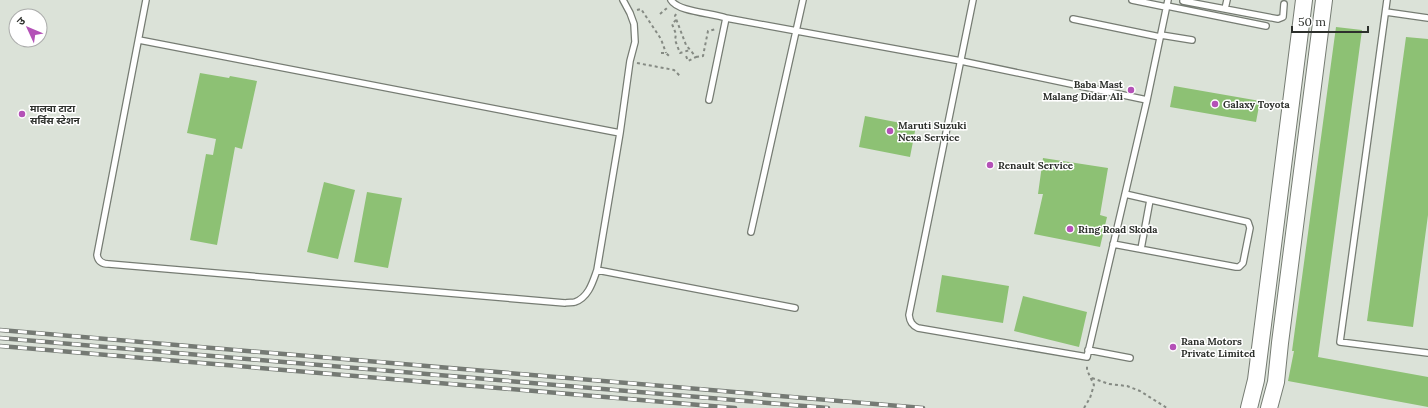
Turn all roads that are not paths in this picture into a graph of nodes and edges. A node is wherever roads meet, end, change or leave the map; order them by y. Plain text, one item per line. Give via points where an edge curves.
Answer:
1 (146, 0) edge
2 (623, 0) edge
3 (803, 0) edge
4 (973, 0) edge
5 (1132, 0) edge
6 (1227, 0) edge
7 (1304, 0) edge
8 (1324, 0) edge
9 (1387, 0) edge
10 (1183, 1) edge
11 (672, 2) edge
12 (1167, 4) edge
13 (1284, 4) dead end
14 (1225, 9) junction
15 (1386, 12) junction
16 (726, 18) junction
17 (1428, 18) edge
18 (1073, 19) dead end
19 (1266, 26) dead end
20 (797, 30) junction
21 (1160, 36) junction
22 (139, 40) junction
23 (1192, 40) dead end
24 (961, 61) junction
25 (709, 100) dead end
26 (1147, 100) junction
27 (620, 133) junction
28 (1125, 194) junction
29 (1150, 200) junction
30 (751, 232) dead end
31 (1113, 244) junction
32 (1141, 249) junction
33 (597, 270) junction
34 (795, 308) dead end
35 (1088, 350) junction
36 (1428, 353) edge
37 (1130, 358) dead end
38 (1249, 408) edge
39 (1269, 408) edge

1 - 22 lane
2 - 27 lane via 634,24 635,42
3 - 20 lane
4 - 24 lane
5 - 12 lane
6 - 14 lane
7 - 38 street via 1256,380
8 - 39 street via 1276,382
9 - 15 lane
10 - 14 lane
11 - 16 lane via 680,8
12 - 19 lane
12 - 21 lane
13 - 14 lane via 1283,17 1278,19
15 - 17 lane
15 - 36 lane via 1340,342
16 - 20 lane
16 - 25 lane
18 - 21 lane
20 - 24 lane
20 - 30 lane
21 - 23 lane
21 - 26 lane
22 - 27 lane
22 - 33 lane via 97,255 100,262 566,303 575,302 584,296 591,287
24 - 26 lane
24 - 35 lane via 909,315 910,321 918,328 1086,357
26 - 28 lane
27 - 33 lane
28 - 29 lane
28 - 31 lane
29 - 32 lane
29 - 32 lane via 1245,221 1250,228 1243,263 1239,267
31 - 32 lane
31 - 35 lane
33 - 34 lane
35 - 37 lane

